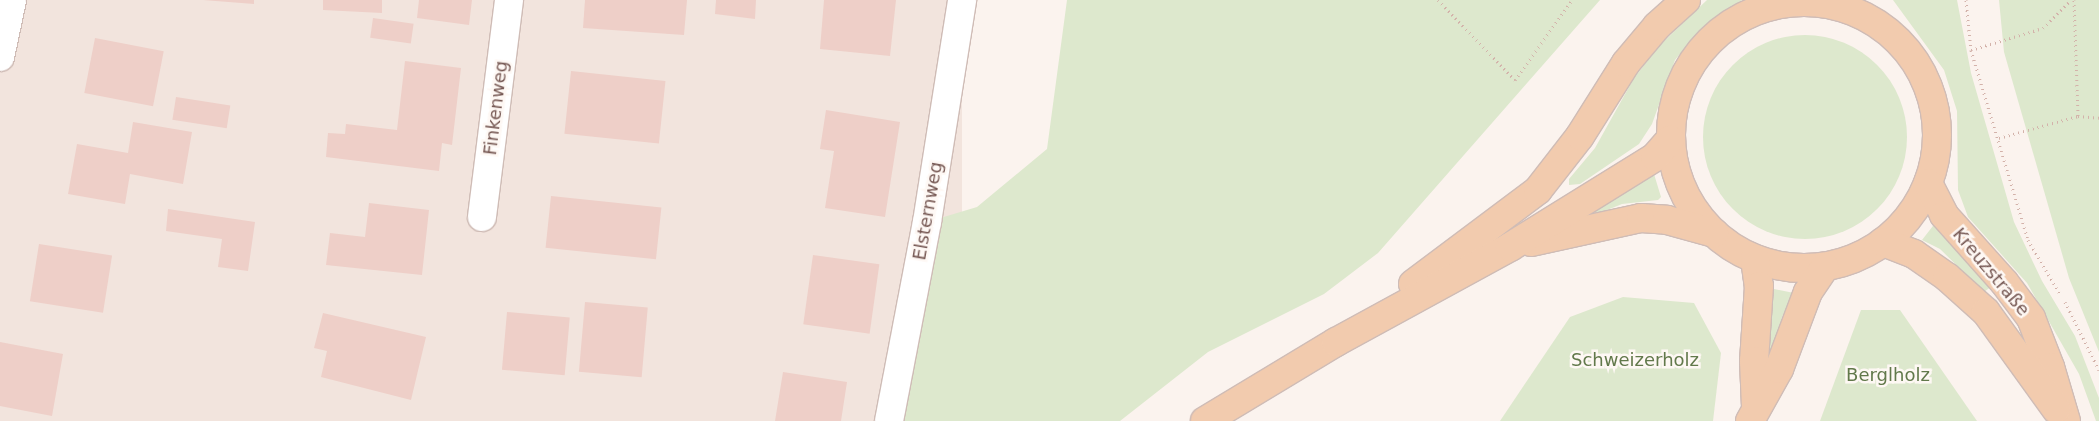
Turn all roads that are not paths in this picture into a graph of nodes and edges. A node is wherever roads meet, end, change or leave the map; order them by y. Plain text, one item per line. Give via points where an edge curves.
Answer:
1 (12, 0) edge
2 (509, 0) edge
3 (962, 0) edge
4 (1686, 0) edge
5 (1796, 1) edge
6 (1872, 10) edge
7 (0, 57) edge
8 (1670, 140) junction
9 (1928, 183) junction
10 (482, 217) dead end
11 (1714, 234) junction
12 (1883, 242) junction
13 (1510, 247) junction
14 (1755, 259) junction
15 (1825, 266) junction
16 (1336, 342) junction
17 (1753, 414) edge
18 (889, 421) edge
19 (1205, 421) edge
20 (2065, 421) edge

1 - 7 street
2 - 10 street, Finkenweg
3 - 18 street, Elsternweg via 927,222
4 - 16 main road via 1657,26 1626,63 1580,136 1538,190
5 - 6 main road
5 - 8 main road via 1755,10 1727,27 1692,62 1675,99
6 - 9 main road via 1923,74 1935,110 1937,147
8 - 11 main road via 1683,191
8 - 13 main road via 1655,157
9 - 12 main road via 1910,215
9 - 20 main road, Kreuzstraße via 1944,215 2004,282 2030,318 2050,367
11 - 13 main road via 1667,220 1641,218
11 - 14 main road
12 - 15 main road via 1856,258
12 - 20 main road, Kreuzstraße via 1914,254 1947,277 1986,312
13 - 16 main road
14 - 15 main road via 1793,267
14 - 17 main road via 1759,286
15 - 17 main road via 1808,292 1779,369
16 - 19 main road

